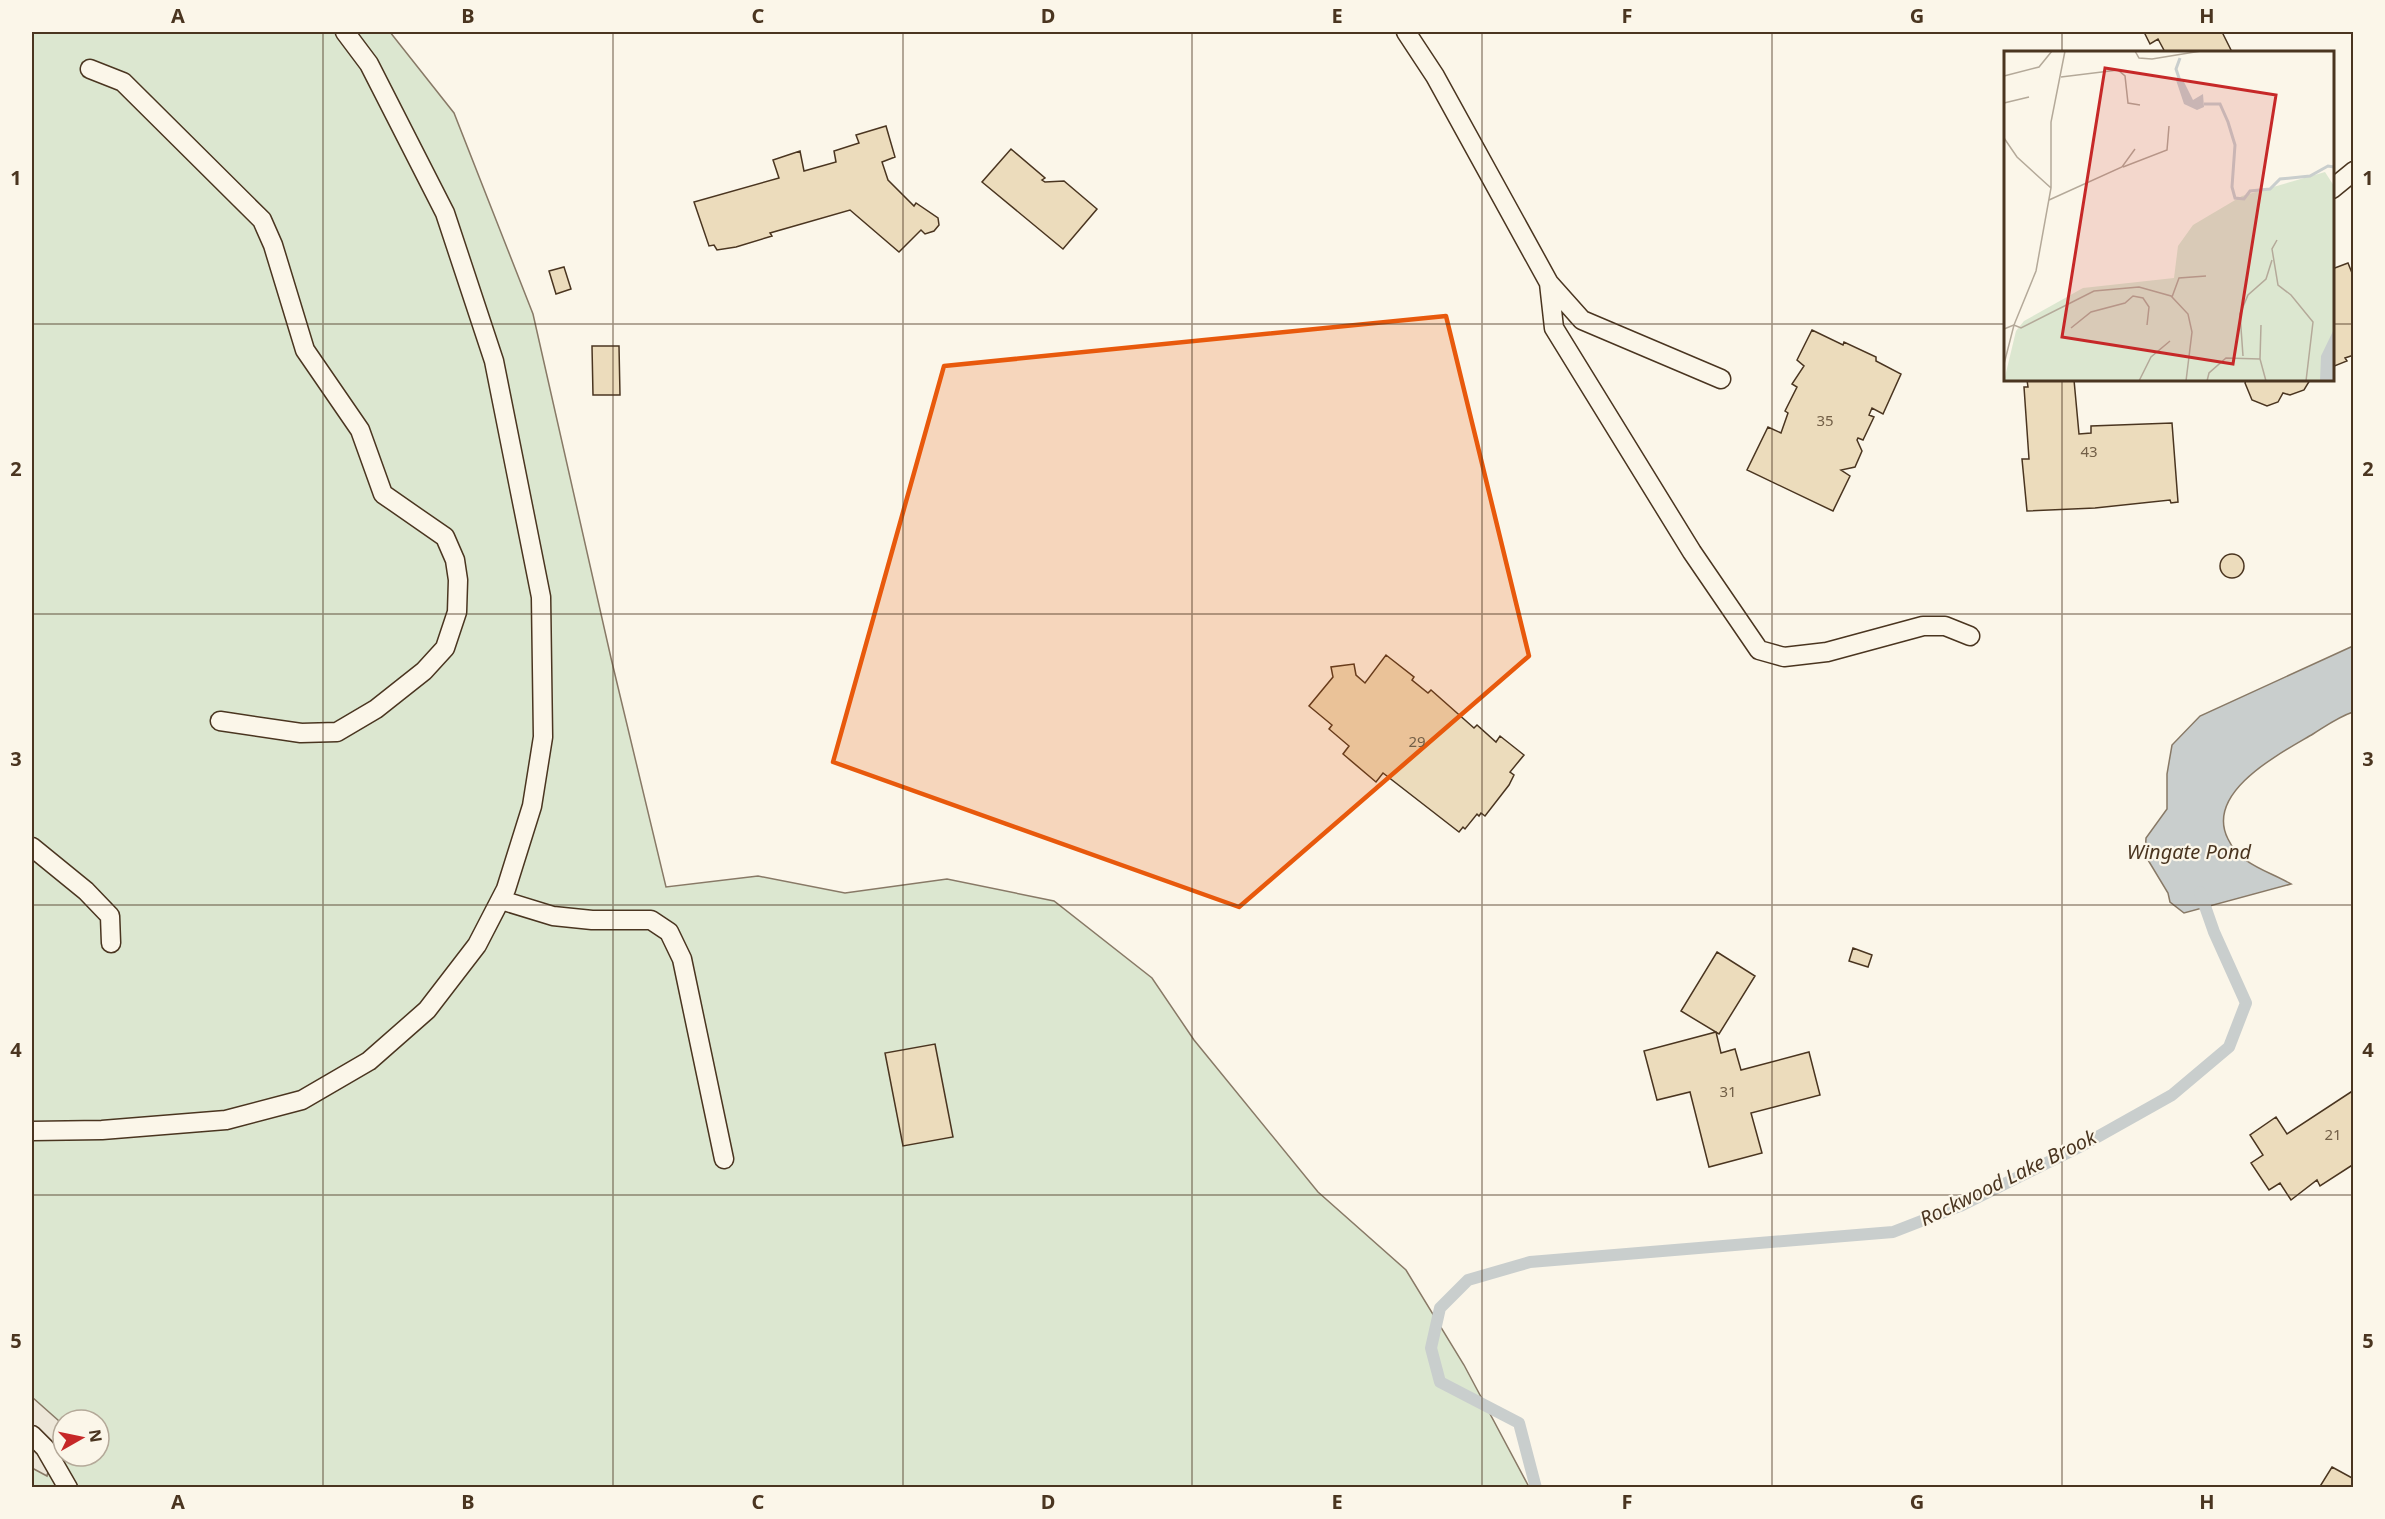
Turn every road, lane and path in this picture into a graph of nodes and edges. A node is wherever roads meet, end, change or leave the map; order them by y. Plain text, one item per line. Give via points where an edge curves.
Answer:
1 (345, 32) edge
2 (1406, 32) edge
3 (90, 69) dead end
4 (2354, 171) edge
5 (2334, 187) edge
6 (1549, 283) junction
7 (1721, 379) dead end
8 (1970, 636) dead end
9 (220, 721) dead end
10 (32, 847) edge
11 (501, 900) junction
12 (111, 943) dead end
13 (32, 1131) edge
14 (724, 1158) dead end
15 (32, 1435) edge
16 (68, 1488) edge

1 - 11 lane via 369,64 445,213 494,361 541,597 543,737 531,806
2 - 6 lane via 1435,76
3 - 9 lane via 123,82 261,220 273,245 305,350 360,430 383,494 445,537 455,560 457,612 445,648 424,671 376,709 337,732 301,732
4 - 5 lane
6 - 7 lane via 1582,320
6 - 8 lane via 1554,328 1692,552 1759,650 1784,657 1827,652 1923,626 1945,626
10 - 12 lane via 110,916
11 - 13 lane via 477,945 427,1010 369,1061 302,1100 226,1120
11 - 14 lane via 553,916 651,920 669,932 682,959
15 - 16 lane via 45,1448

